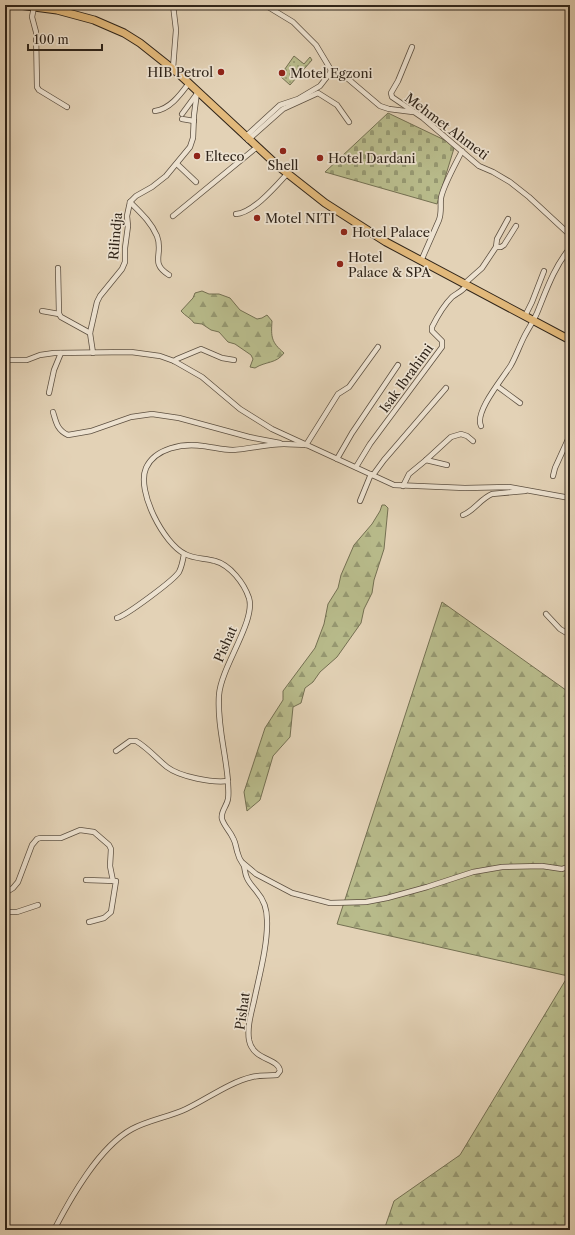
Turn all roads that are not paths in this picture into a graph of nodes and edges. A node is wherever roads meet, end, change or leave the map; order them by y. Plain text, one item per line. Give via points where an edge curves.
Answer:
1 (19, 5) edge
2 (173, 5) edge
3 (265, 5) edge
4 (34, 7) junction
5 (412, 47) dead end
6 (173, 68) junction
7 (331, 70) junction
8 (189, 83) junction
9 (197, 93) junction
10 (67, 107) dead end
11 (155, 111) dead end
12 (414, 112) junction
13 (194, 121) junction
14 (349, 122) dead end
15 (247, 138) junction
16 (257, 147) junction
17 (462, 151) junction
18 (177, 164) junction
19 (287, 174) junction
20 (196, 182) dead end
21 (130, 202) junction
22 (236, 214) dead end
23 (173, 216) dead end
24 (508, 219) dead end
25 (516, 226) dead end
26 (570, 235) edge
27 (496, 246) junction
28 (570, 248) edge
29 (420, 261) junction
30 (58, 268) dead end
31 (544, 271) dead end
32 (169, 275) dead end
33 (466, 284) junction
34 (42, 311) dead end
35 (59, 314) junction
36 (525, 316) junction
37 (533, 321) junction
38 (90, 334) junction
39 (570, 340) edge
40 (378, 347) dead end
41 (61, 353) junction
42 (94, 353) junction
43 (5, 360) edge
44 (234, 360) dead end
45 (174, 362) junction
46 (398, 365) dead end
47 (497, 386) junction
48 (446, 388) dead end
49 (49, 393) dead end
50 (520, 403) dead end
51 (53, 412) dead end
52 (481, 426) dead end
53 (570, 435) edge
54 (473, 441) dead end
55 (284, 444) junction
56 (306, 445) junction
57 (336, 459) junction
58 (426, 460) junction
59 (447, 465) dead end
60 (356, 467) junction
61 (372, 475) junction
62 (553, 476) dead end
63 (403, 486) junction
64 (531, 490) junction
65 (570, 498) edge
66 (360, 501) dead end
67 (462, 514) dead end
68 (184, 554) junction
69 (546, 614) dead end
70 (117, 618) dead end
71 (570, 635) edge
72 (116, 751) dead end
73 (228, 781) junction
74 (243, 863) junction
75 (570, 866) edge
76 (86, 880) dead end
77 (113, 881) junction
78 (5, 893) edge
79 (38, 905) dead end
80 (5, 912) edge
81 (89, 922) dead end
82 (54, 1230) edge

1 - 4 main road
2 - 6 street via 176,30
3 - 7 street via 293,22 316,45
4 - 6 main road via 69,13 104,24 140,43
4 - 10 street via 32,17 36,39 37,86 39,90
5 - 12 street, Mehmet Ahmeti via 391,95
6 - 8 main road
7 - 12 street via 347,78 380,106
7 - 15 street via 320,86 298,99 280,105
8 - 9 main road
8 - 11 street via 170,105
9 - 13 street, Rilindja
9 - 13 street via 182,116
9 - 15 main road
12 - 17 street, Mehmet Ahmeti
13 - 18 street, Rilindja via 192,143
14 - 15 street via 337,105 318,93 284,109
15 - 16 main road
16 - 19 main road
16 - 23 street
17 - 26 street, Mehmet Ahmeti via 479,166 510,182
17 - 29 street via 441,198 439,220
18 - 20 street
18 - 21 street, Rilindja via 160,181
19 - 22 street via 249,210
19 - 29 main road via 347,218
21 - 32 street, Rilindja via 145,216 157,236 160,247 158,264
21 - 38 street, Rilindja via 124,266 100,296
24 - 27 street
25 - 27 street via 504,245
27 - 33 street via 482,268
28 - 37 street via 560,262
29 - 33 main road
30 - 35 street
31 - 36 street
33 - 36 main road
33 - 60 street, Isak Ibrahimi via 464,289 448,301 432,327 432,331 442,341 442,347 370,444
34 - 35 street
35 - 38 street
36 - 37 main road
37 - 39 main road
37 - 47 street
38 - 42 street, Rilindja
40 - 56 street via 349,387 338,394
41 - 42 street
41 - 43 street via 40,355 26,360
41 - 49 street
42 - 45 street via 143,353
44 - 45 street via 200,349
45 - 56 street via 202,377 261,423
46 - 57 street, Isak Ibrahimi
47 - 50 street
47 - 52 street via 480,416
48 - 61 street
51 - 55 street via 58,428 68,435 152,414 179,418
53 - 62 street
54 - 58 street via 464,434 455,435
55 - 56 street
55 - 68 street via 231,450 184,446 164,451 150,462 143,480 149,504 167,537
56 - 57 street
57 - 60 street
58 - 59 street
58 - 63 street via 409,474
60 - 61 street
61 - 63 street via 390,484
61 - 66 street
63 - 64 street via 509,487
64 - 65 street
64 - 67 street via 492,494
68 - 70 street via 181,567 175,576 129,612
68 - 73 street, Pishat via 225,565 239,581 250,600 249,616 225,670 219,695 220,725
69 - 71 street via 560,629
72 - 73 street via 130,741 136,741 179,774
73 - 74 street, Pishat via 228,798 222,818
74 - 75 street via 256,874 292,893 330,903 366,902 387,898 473,872 502,867 542,866 562,869
74 - 82 street, Pishat via 247,879 263,900 267,920 265,945 249,1024 249,1040 259,1056 279,1066 280,1073 245,1079 185,1110 140,1125 122,1136 86,1175
76 - 77 street
77 - 78 street via 109,845 94,832 80,830 61,838 37,840 32,845 18,882
77 - 81 street via 116,881 111,912 104,918
79 - 80 street via 17,912

